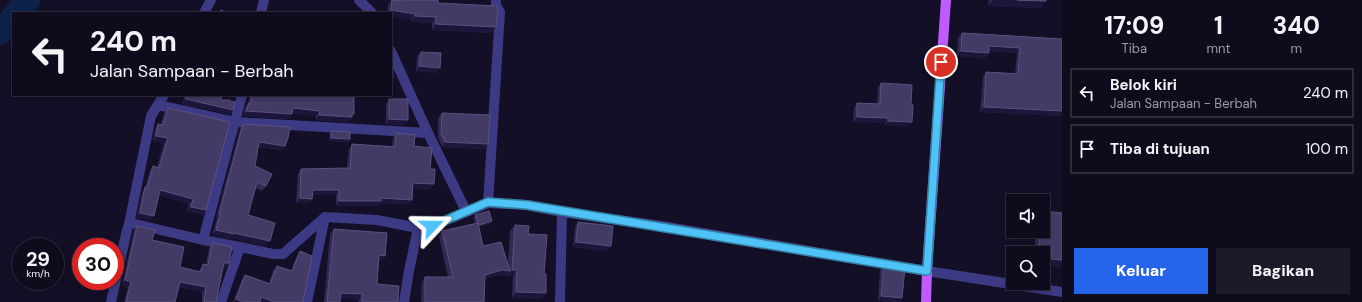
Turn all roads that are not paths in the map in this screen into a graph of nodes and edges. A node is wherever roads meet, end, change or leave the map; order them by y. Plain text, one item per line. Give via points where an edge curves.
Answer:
1 (211, 0) edge
2 (264, 0) edge
3 (359, 0) edge
4 (496, 0) edge
5 (946, 0) edge
6 (205, 12) edge
7 (261, 12) edge
8 (371, 12) edge
9 (392, 53) edge
10 (163, 96) edge
11 (242, 96) edge
12 (158, 105) junction
13 (235, 122) junction
14 (428, 133) junction
15 (488, 202) junction
16 (466, 211) junction
17 (562, 212) junction
18 (325, 217) junction
19 (129, 224) junction
20 (418, 228) junction
21 (203, 240) junction
22 (240, 246) junction
23 (927, 271) junction
24 (1062, 292) edge
25 (111, 302) edge
26 (221, 302) edge
27 (307, 302) edge
28 (404, 302) edge
29 (560, 302) edge
30 (926, 302) edge

1 - 6 street
2 - 7 street
3 - 8 street
4 - 15 street via 500,12
5 - 23 main road
9 - 14 street
10 - 12 street
11 - 13 street
12 - 13 street
12 - 19 street via 151,116
13 - 14 street
13 - 21 street
14 - 16 street
15 - 16 street
15 - 17 street via 527,205
16 - 20 street via 432,226
17 - 23 street
17 - 29 street
18 - 20 street via 377,220
18 - 22 street via 283,254
18 - 27 street
19 - 21 street
19 - 25 street
20 - 28 street
21 - 22 street
22 - 26 street
23 - 24 street
23 - 30 main road

